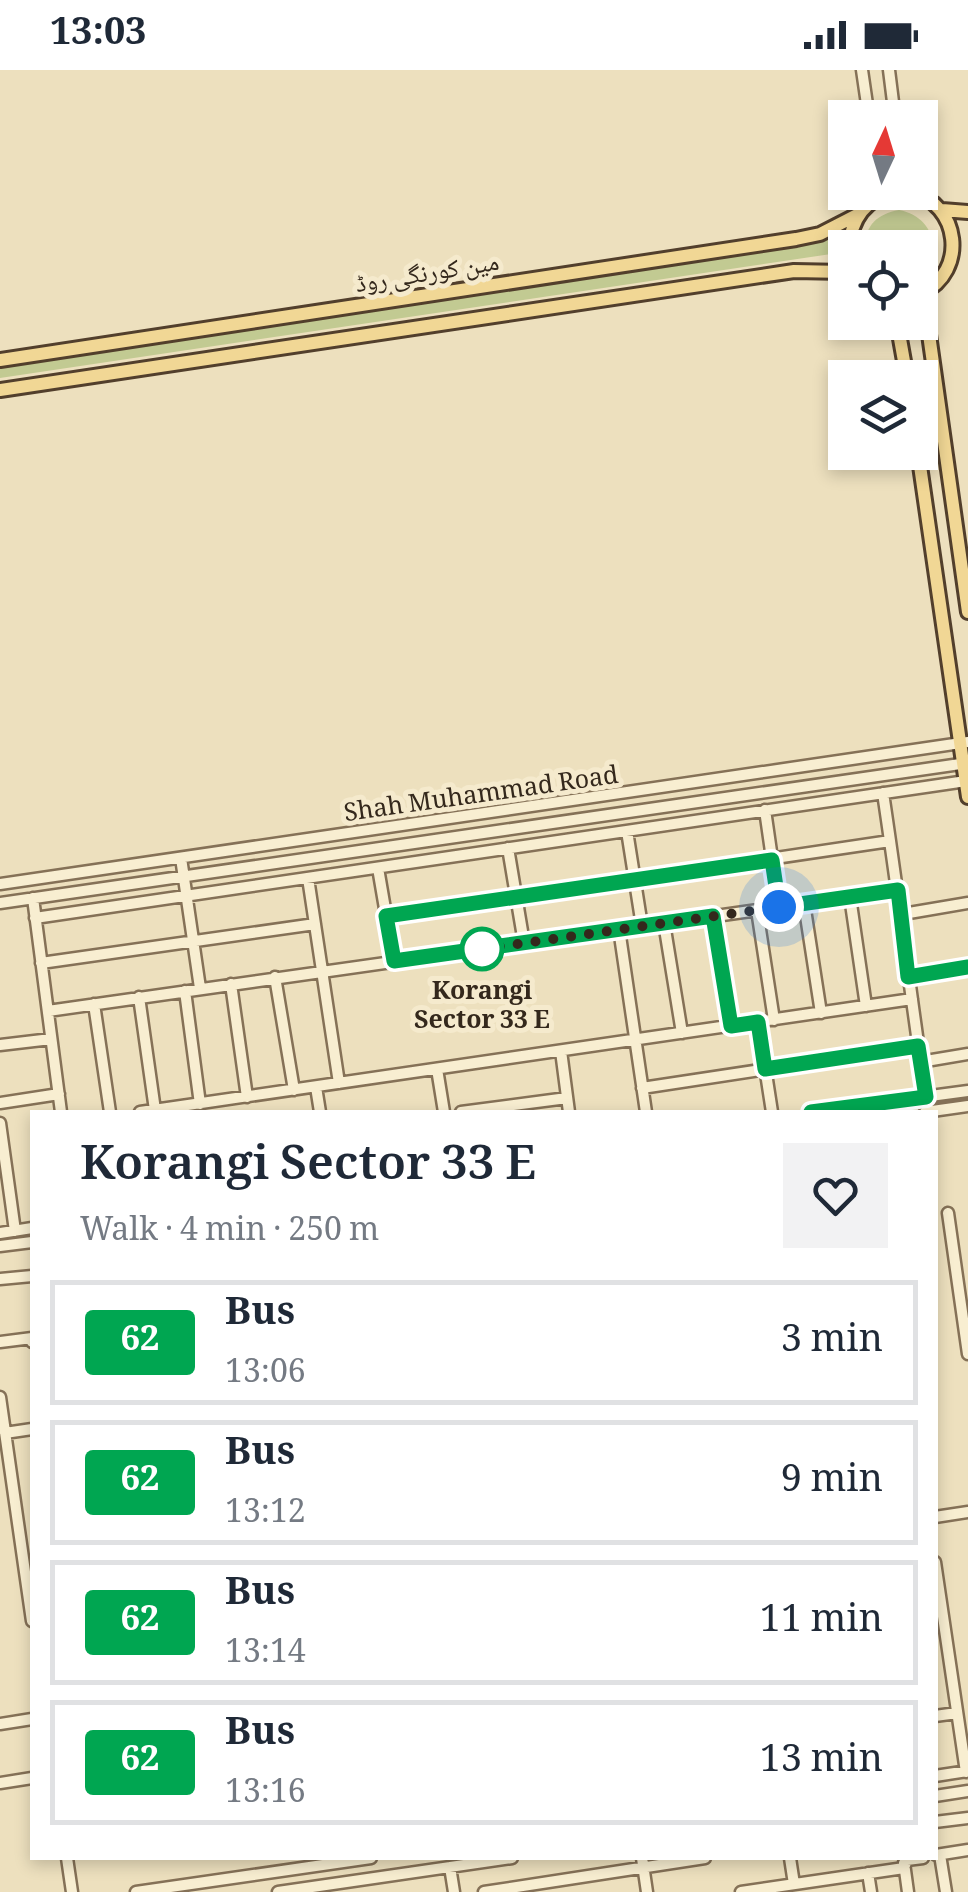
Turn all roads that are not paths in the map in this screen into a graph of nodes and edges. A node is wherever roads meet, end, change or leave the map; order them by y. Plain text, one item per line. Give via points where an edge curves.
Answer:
1 (862, 70) edge
2 (888, 70) edge
3 (866, 100) edge
4 (892, 100) edge
5 (938, 207) edge
6 (861, 210) edge
7 (942, 210) junction
8 (968, 212) edge
9 (857, 216) junction
10 (850, 230) edge
11 (968, 252) edge
12 (950, 268) junction
13 (828, 272) edge
14 (938, 280) edge
15 (684, 287) junction
16 (687, 303) dead end
17 (930, 340) edge
18 (0, 360) edge
19 (0, 390) edge
20 (921, 470) edge
21 (968, 612) edge
22 (964, 742) edge
23 (966, 763) edge
24 (966, 780) junction
25 (883, 792) junction
26 (968, 797) edge
27 (766, 810) junction
28 (489, 812) junction
29 (626, 831) junction
30 (492, 832) junction
31 (890, 841) junction
32 (508, 848) junction
33 (181, 858) junction
34 (772, 860) junction
35 (378, 868) junction
36 (184, 876) junction
37 (308, 878) junction
38 (634, 880) junction
39 (0, 884) edge
40 (898, 890) junction
41 (187, 896) junction
42 (516, 897) junction
43 (850, 897) junction
44 (32, 898) junction
45 (0, 903) edge
46 (804, 903) junction
47 (968, 903) edge
48 (779, 907) junction
49 (757, 910) junction
50 (903, 914) junction
51 (386, 916) junction
52 (713, 916) junction
53 (35, 918) junction
54 (664, 923) junction
55 (315, 924) junction
56 (642, 926) junction
57 (619, 929) junction
58 (193, 941) junction
59 (524, 943) junction
60 (394, 961) junction
61 (41, 963) junction
62 (968, 967) edge
63 (322, 970) junction
64 (275, 977) junction
65 (908, 977) junction
66 (231, 984) junction
67 (200, 988) junction
68 (184, 991) junction
69 (139, 998) junction
70 (912, 1000) junction
71 (94, 1004) junction
72 (866, 1006) junction
73 (48, 1011) junction
74 (821, 1013) junction
75 (774, 1020) junction
76 (758, 1022) junction
77 (731, 1026) junction
78 (682, 1033) junction
79 (51, 1038) junction
80 (635, 1040) junction
81 (0, 1045) edge
82 (918, 1046) junction
83 (561, 1051) junction
84 (968, 1054) edge
85 (920, 1062) junction
86 (437, 1069) junction
87 (765, 1069) junction
88 (339, 1084) junction
89 (316, 1087) junction
90 (642, 1088) junction
91 (294, 1090) junction
92 (968, 1091) edge
93 (58, 1094) junction
94 (247, 1097) junction
95 (926, 1097) junction
96 (567, 1098) junction
97 (0, 1103) edge
98 (200, 1104) junction
99 (968, 1106) edge
100 (61, 1110) edge
101 (110, 1110) edge
102 (155, 1110) edge
103 (182, 1110) edge
104 (320, 1110) edge
105 (444, 1110) edge
106 (477, 1110) edge
107 (569, 1110) edge
108 (646, 1110) edge
109 (772, 1110) edge
110 (826, 1110) edge
111 (926, 1110) edge
112 (938, 1110) edge
113 (0, 1123) edge
114 (948, 1213) dead end
115 (30, 1228) edge
116 (15, 1231) junction
117 (0, 1233) edge
118 (30, 1242) edge
119 (0, 1246) edge
120 (30, 1276) edge
121 (0, 1279) edge
122 (30, 1338) edge
123 (0, 1342) edge
124 (968, 1354) edge
125 (0, 1397) edge
126 (30, 1429) edge
127 (5, 1433) junction
128 (14, 1497) junction
129 (0, 1498) edge
130 (968, 1512) edge
131 (938, 1516) edge
132 (30, 1522) edge
133 (18, 1524) junction
134 (938, 1583) edge
135 (30, 1603) edge
136 (968, 1693) edge
137 (954, 1695) junction
138 (957, 1712) junction
139 (938, 1715) edge
140 (30, 1719) edge
141 (0, 1720) edge
142 (967, 1772) edge
143 (938, 1776) edge
144 (30, 1778) edge
145 (0, 1782) edge
146 (968, 1792) edge
147 (938, 1796) edge
148 (968, 1818) edge
149 (938, 1822) edge
150 (968, 1850) edge
151 (938, 1855) edge
152 (67, 1860) edge
153 (337, 1860) edge
154 (488, 1860) edge
155 (674, 1860) edge
156 (790, 1860) edge
157 (643, 1862) edge
158 (298, 1863) edge
159 (453, 1863) edge
160 (904, 1863) edge
161 (868, 1873) junction
162 (838, 1878) junction
163 (794, 1884) junction
164 (808, 1887) edge
165 (174, 1889) edge
166 (300, 1890) edge
167 (775, 1890) edge
168 (72, 1892) edge
169 (136, 1892) edge
170 (278, 1892) edge
171 (454, 1892) edge
172 (484, 1892) edge
173 (648, 1892) edge
174 (743, 1892) edge
175 (840, 1892) edge
176 (871, 1892) edge
177 (908, 1892) edge
178 (946, 1892) edge

1 - 3 street
2 - 4 street
5 - 7 main road
6 - 9 main road
7 - 8 main road
7 - 12 main road via 955,238
9 - 10 main road
9 - 18 main road, مین کورنگی روڈ via 796,239
11 - 12 main road
12 - 14 main road
13 - 15 main road
15 - 16 street
15 - 19 main road via 98,382
17 - 21 main road
20 - 22 main road
22 - 23 main road
22 - 28 street, Shah Muhammad Road
23 - 24 main road
23 - 30 street, Shah Muhammad Road
24 - 25 street
24 - 26 main road
25 - 27 street
25 - 31 street
27 - 29 street
27 - 34 street
28 - 30 street
28 - 33 street, Shah Muhammad Road
29 - 32 street
29 - 38 street
30 - 36 street, Shah Muhammad Road
31 - 34 street
31 - 40 street
32 - 35 street
32 - 42 street
33 - 36 street
33 - 39 street, Shah Muhammad Road
34 - 38 street
34 - 48 street
35 - 37 street
35 - 51 street
36 - 41 street
36 - 44 street, Shah Muhammad Road
37 - 41 street
37 - 55 street
38 - 42 street
38 - 56 street
40 - 43 street
40 - 50 street
41 - 53 street
41 - 58 street
42 - 51 street
42 - 59 street
43 - 46 street
43 - 72 street
44 - 45 street, Shah Muhammad Road
44 - 53 street
46 - 48 street
46 - 74 street
47 - 50 street
48 - 49 street
49 - 52 street
49 - 75 street
50 - 65 street
51 - 60 street
52 - 54 street
52 - 77 street
53 - 61 street
54 - 56 street
54 - 78 street
55 - 58 street
55 - 63 street
56 - 57 street
57 - 59 street
57 - 80 street
58 - 61 street
58 - 67 street
59 - 60 street
60 - 63 street
61 - 73 street
62 - 65 street
63 - 64 street
63 - 88 street
64 - 66 street
64 - 91 street
65 - 70 street
66 - 67 street
66 - 94 street
67 - 68 street
68 - 69 street
68 - 98 street
69 - 71 street
69 - 102 street
70 - 72 street
70 - 82 street
71 - 73 street
71 - 101 street
72 - 74 street
73 - 79 street
74 - 75 street
75 - 76 street
76 - 77 street
76 - 87 street
77 - 78 street
78 - 80 street
79 - 81 street
79 - 93 street
80 - 83 street
80 - 90 street
82 - 85 street
82 - 87 street
83 - 86 street
83 - 96 street
84 - 85 street
85 - 95 street
86 - 88 street
86 - 105 street
87 - 90 street
87 - 109 street
88 - 89 street
89 - 91 street
89 - 104 street
90 - 108 street
91 - 94 street
92 - 95 street
93 - 97 street
93 - 100 street
94 - 98 street
95 - 110 street
95 - 111 street
96 - 106 street
96 - 107 street
98 - 103 street
99 - 112 street
102 - 103 street
113 - 116 street
114 - 124 street
115 - 116 street
116 - 117 street
118 - 119 street
120 - 121 street
122 - 123 street
125 - 127 street
126 - 127 street
127 - 128 street
128 - 129 street
128 - 133 street
130 - 131 street
132 - 133 street
133 - 135 street
134 - 137 street
136 - 137 street
137 - 138 street
138 - 139 street
138 - 142 street
140 - 141 street
142 - 143 street
144 - 145 street
146 - 147 street
148 - 149 street
150 - 151 street
151 - 178 street
152 - 168 street
153 - 158 street
154 - 159 street
155 - 157 street
156 - 163 street
157 - 172 street
157 - 173 street
158 - 165 street
158 - 166 street
159 - 166 street
159 - 171 street
160 - 161 street
160 - 177 street
161 - 162 street
161 - 176 street
162 - 164 street
162 - 175 street
163 - 164 street
163 - 167 street
165 - 169 street
166 - 170 street
167 - 174 street

